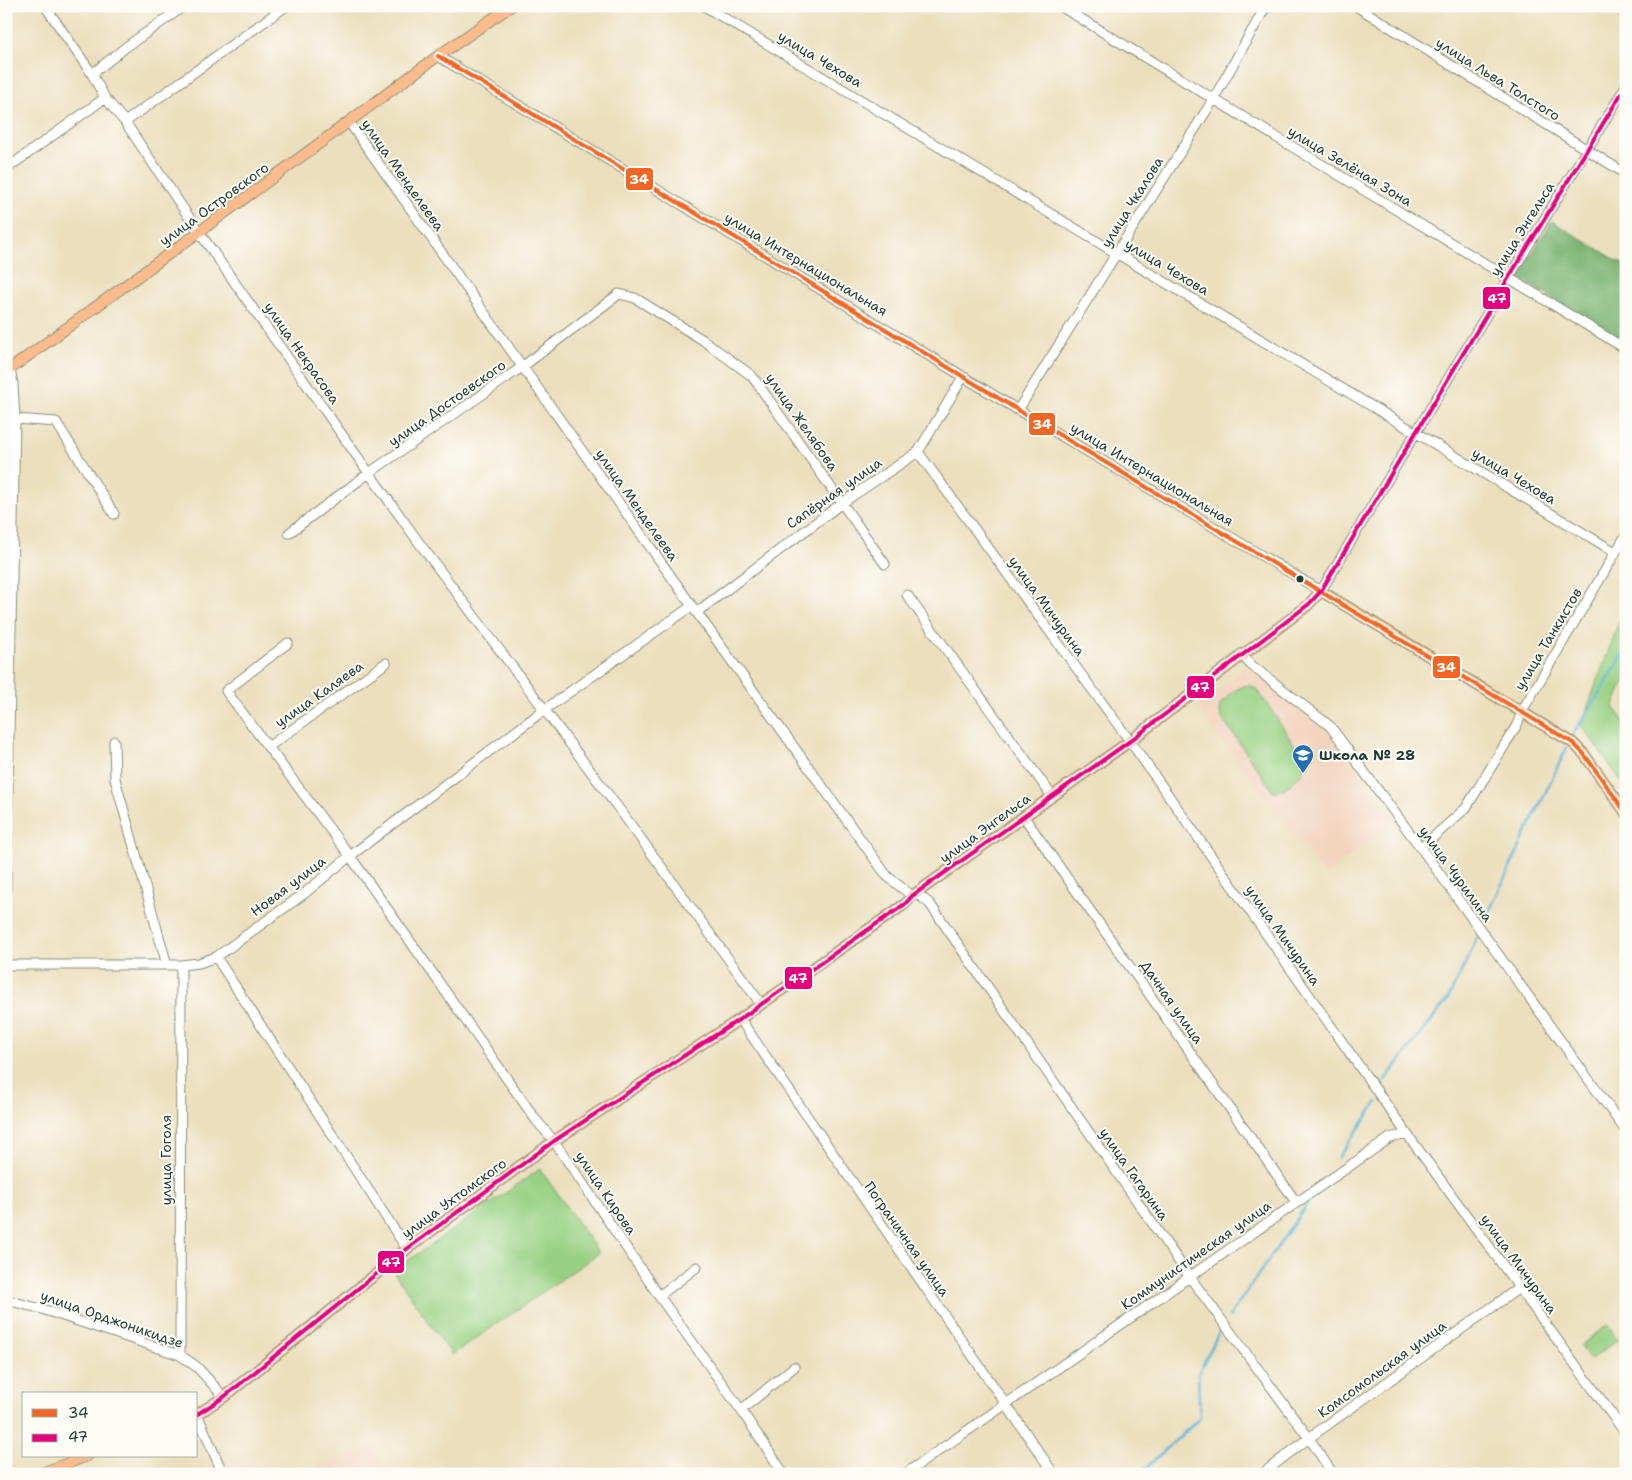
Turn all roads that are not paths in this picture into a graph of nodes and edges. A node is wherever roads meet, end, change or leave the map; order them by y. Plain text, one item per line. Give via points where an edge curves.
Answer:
1 (44, 6) edge
2 (184, 6) edge
3 (286, 6) edge
4 (511, 6) edge
5 (704, 6) edge
6 (1060, 6) edge
7 (1266, 6) edge
8 (1356, 6) edge
9 (438, 56) junction
10 (92, 74) junction
11 (1626, 86) edge
12 (105, 98) junction
13 (1213, 100) junction
14 (125, 122) junction
15 (349, 122) junction
16 (1587, 150) junction
17 (6, 168) edge
18 (1626, 174) edge
19 (199, 232) junction
20 (1117, 252) junction
21 (1509, 277) junction
22 (620, 294) joint
23 (1626, 349) edge
24 (522, 367) junction
25 (8, 370) edge
26 (963, 376) junction
27 (1018, 410) junction
28 (15, 419) junction
29 (1415, 433) junction
30 (918, 452) junction
31 (369, 474) junction
32 (842, 502) junction
33 (114, 514) dead end
34 (289, 533) dead end
35 (1626, 535) edge
36 (1616, 552) junction
37 (885, 564) dead end
38 (1321, 592) junction
39 (907, 595) dead end
40 (694, 609) junction
41 (288, 643) dead end
42 (1242, 654) junction
43 (386, 663) dead end
44 (544, 710) junction
45 (1522, 711) junction
46 (114, 741) dead end
47 (1130, 741) junction
48 (268, 746) junction
49 (1052, 796) junction
50 (1626, 813) edge
51 (1024, 817) junction
52 (1421, 848) junction
53 (350, 856) junction
54 (6, 894) edge
55 (912, 896) junction
56 (216, 956) junction
57 (167, 964) junction
58 (6, 965) edge
59 (180, 965) junction
60 (761, 1004) junction
61 (740, 1019) junction
62 (1626, 1131) edge
63 (1407, 1134) junction
64 (554, 1142) junction
65 (1296, 1202) junction
66 (407, 1249) junction
67 (697, 1267) dead end
68 (1189, 1276) junction
69 (1519, 1288) junction
70 (659, 1296) junction
71 (6, 1300) edge
72 (180, 1354) junction
73 (794, 1367) dead end
74 (224, 1397) junction
75 (1005, 1406) junction
76 (741, 1410) junction
77 (198, 1413) edge
78 (198, 1416) edge
79 (1626, 1434) edge
80 (1309, 1438) junction
81 (81, 1458) edge
82 (39, 1474) edge
83 (223, 1474) edge
84 (784, 1474) edge
85 (905, 1474) edge
86 (1054, 1474) edge
87 (1262, 1474) edge
88 (1333, 1474) edge

1 - 10 street, улица Некрасова
2 - 10 street
3 - 14 street
4 - 9 main road, улица Островского
5 - 20 street, улица Чехова
6 - 13 street, улица Зелёная Зона
7 - 13 street, улица Чкалова
8 - 16 street, улица Льва Толстого
9 - 15 main road, улица Островского
9 - 26 street, улица Интернациональная
10 - 12 street, улица Некрасова
11 - 16 street, улица Энгельса
12 - 14 street, улица Некрасова
12 - 17 street
13 - 20 street, улица Чкалова
13 - 21 street, улица Зелёная Зона
14 - 19 street, улица Некрасова
15 - 19 main road, улица Островского
15 - 24 street, улица Менделеева
16 - 18 street, улица Льва Толстого
16 - 21 street, улица Энгельса
19 - 25 main road, улица Островского
19 - 31 street, улица Некрасова
20 - 27 street, улица Чкалова
20 - 29 street, улица Чехова
21 - 23 street, улица Зелёная Зона
21 - 29 street, улица Энгельса
22 - 24 street, улица Достоевского
22 - 32 street, улица Желябова via 635,298 703,340 752,376
24 - 31 street, улица Достоевского
24 - 40 street, улица Менделеева
25 - 28 street via 13,384
26 - 27 street, улица Интернациональная
26 - 30 street, Сапёрная улица
27 - 38 street, улица Интернациональная
28 - 33 street via 56,422
28 - 54 street
29 - 36 street, улица Чехова
29 - 38 street, улица Энгельса
30 - 32 street, Сапёрная улица
30 - 47 street, улица Мичурина
31 - 34 street, улица Достоевского
31 - 44 street, улица Некрасова
32 - 37 street, улица Желябова
32 - 40 street, Сапёрная улица
35 - 36 street, улица Танкистов
36 - 45 street, улица Танкистов
38 - 42 main road, улица Энгельса
38 - 45 main road, улица Интернациональная
39 - 49 street
40 - 44 street, Сапёрная улица
40 - 55 street, улица Менделеева via 887,876
41 - 48 street, улица Каляева via 226,691
42 - 47 main road, улица Энгельса
42 - 52 street, улица Чурилина via 1251,665 1330,726
43 - 48 street, улица Каляева
44 - 53 street, Новая улица
44 - 60 street, улица Некрасова
45 - 50 main road, улица Интернациональная via 1573,743
45 - 52 street, улица Танкистов via 1517,725 1466,808
46 - 57 street via 115,779
47 - 49 main road, улица Энгельса
47 - 63 street, улица Мичурина
48 - 53 street, улица Каляева
49 - 51 main road, улица Энгельса
51 - 55 main road, улица Энгельса
51 - 65 street, Дачная улица
52 - 62 street, улица Чурилина
53 - 56 street, Новая улица via 305,893
53 - 64 street, улица Кирова
55 - 60 main road, улица Энгельса
55 - 68 street, улица Гагарина via 919,895 930,904
56 - 59 street, Новая улица
56 - 66 street
57 - 58 street, Новая улица
57 - 59 street, Новая улица
59 - 72 street, улица Гоголя
60 - 61 main road, улица Энгельса
61 - 64 main road, улица Ухтомского
61 - 75 street, Пограничная улица
63 - 65 street, Коммунистическая улица via 1390,1138
63 - 69 street, улица Мичурина
64 - 66 main road, улица Ухтомского
64 - 70 street, улица Кирова
65 - 68 street, Коммунистическая улица
66 - 74 main road, улица Ухтомского
67 - 70 street
68 - 75 street, Коммунистическая улица
68 - 80 street, улица Гагарина
69 - 79 street, улица Мичурина
69 - 80 street, Комсомольская улица
70 - 76 street, улица Кирова
71 - 72 street, улица Орджоникидзе
72 - 74 street, улица Орджоникидзе via 197,1367
73 - 76 street
74 - 77 main road, улица Ухтомского
75 - 85 street, Коммунистическая улица
75 - 86 street, Пограничная улица
76 - 84 street, улица Кирова
78 - 83 street
80 - 87 street, Комсомольская улица
80 - 88 street, улица Гагарина
81 - 82 main road

